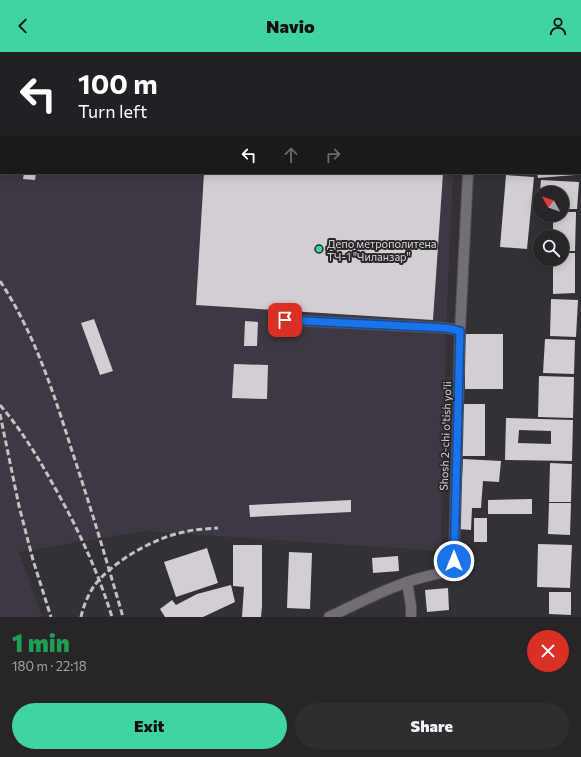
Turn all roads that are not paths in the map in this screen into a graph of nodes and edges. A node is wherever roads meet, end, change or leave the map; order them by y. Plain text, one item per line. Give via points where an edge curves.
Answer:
1 (468, 174) edge
2 (285, 320) dead end
3 (460, 331) junction
4 (407, 582) junction
5 (329, 617) edge
6 (411, 617) edge

1 - 3 street, Shosh 2-chi o'tish yo'li
2 - 3 street via 446,328
3 - 4 street, Shosh 2-chi o'tish yo'li via 454,561 445,572
4 - 5 street, Shosh 2-chi o'tish yo'li
4 - 6 street

